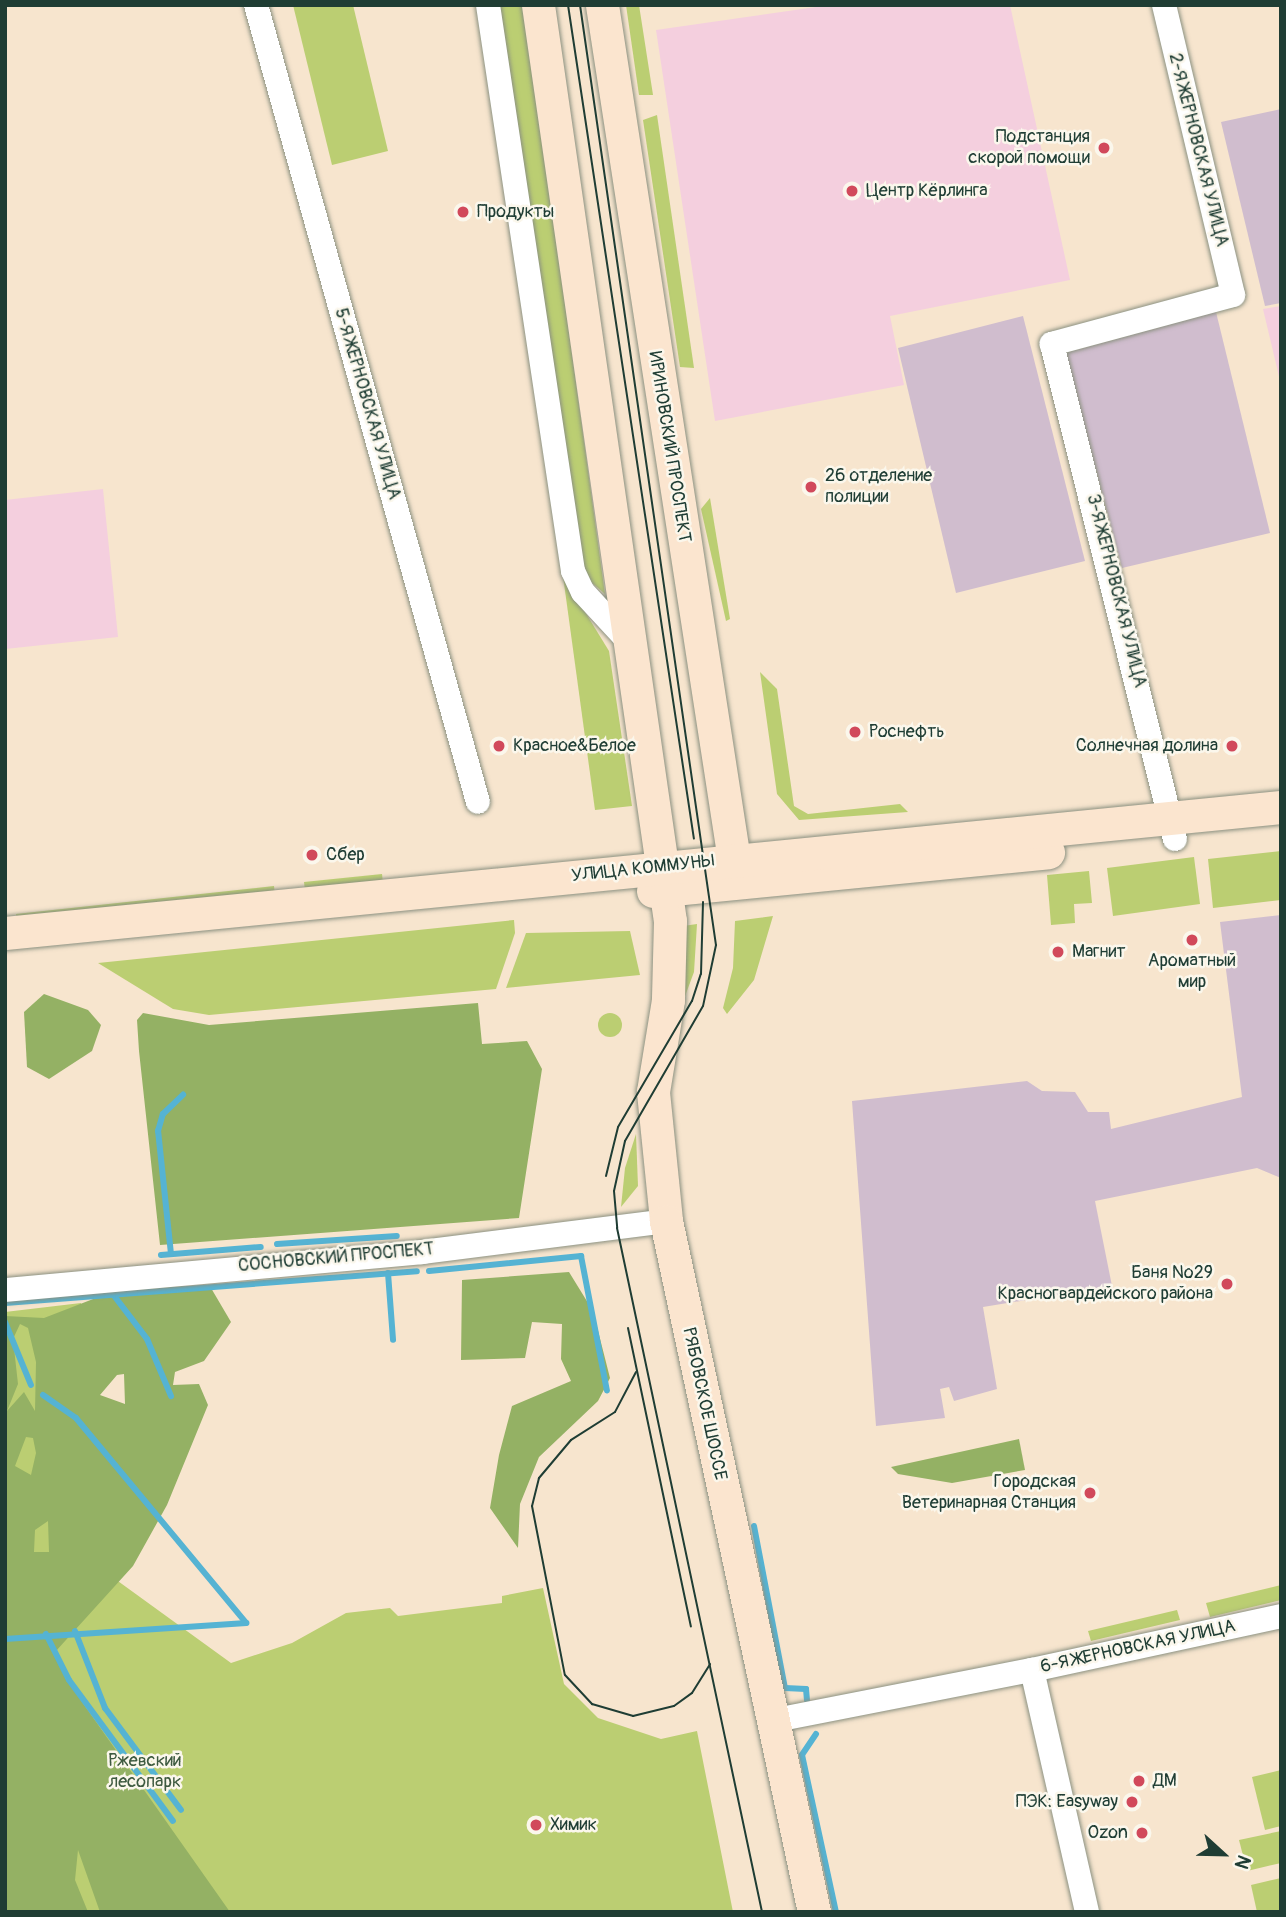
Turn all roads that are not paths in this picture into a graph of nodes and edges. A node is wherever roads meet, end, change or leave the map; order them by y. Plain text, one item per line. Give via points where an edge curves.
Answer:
1 (256, 5) edge
2 (488, 5) edge
3 (538, 5) edge
4 (602, 5) edge
5 (1164, 5) edge
6 (1052, 344) joint
7 (631, 645) junction
8 (478, 802) dead end
9 (1281, 807) edge
10 (1174, 828) junction
11 (1281, 830) edge
12 (726, 872) junction
13 (665, 879) junction
14 (5, 933) edge
15 (5, 955) edge
16 (666, 1222) junction
17 (5, 1290) edge
18 (1281, 1616) edge
19 (1032, 1670) junction
20 (771, 1721) junction
21 (814, 1912) edge
22 (1087, 1912) edge

1 - 8 street, 5-Я ЖЕРНОВСКАЯ УЛИЦА
2 - 7 street via 573,571 583,592
3 - 7 main road
4 - 12 main road, ИРИНОВСКИЙ ПРОСПЕКТ
5 - 6 street, 2-Я ЖЕРНОВСКАЯ УЛИЦА via 1233,295
6 - 10 street, 3-Я ЖЕРНОВСКАЯ УЛИЦА
7 - 13 main road
9 - 10 main road, УЛИЦА КОММУНЫ
10 - 11 main road, УЛИЦА КОММУНЫ
10 - 12 main road, УЛИЦА КОММУНЫ
12 - 13 main road, УЛИЦА КОММУНЫ
13 - 14 main road, УЛИЦА КОММУНЫ
13 - 15 main road, УЛИЦА КОММУНЫ
13 - 16 main road, РЯБОВСКОЕ ШОССЕ via 671,963 653,1092
16 - 17 street, СОСНОВСКИЙ ПРОСПЕКТ via 422,1252
16 - 20 main road, РЯБОВСКОЕ ШОССЕ
18 - 19 street, 6-Я ЖЕРНОВСКАЯ УЛИЦА
19 - 20 street
19 - 22 street, 6-Я ЖЕРНОВСКАЯ УЛИЦА
20 - 21 main road, РЯБОВСКОЕ ШОССЕ

